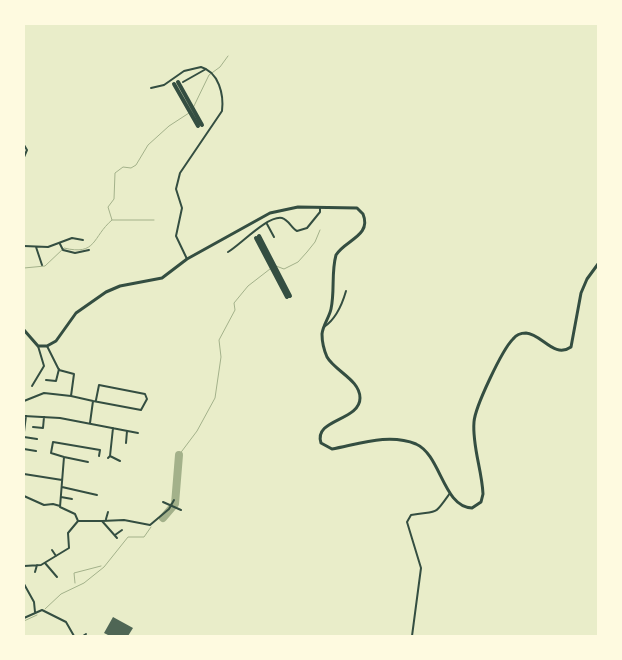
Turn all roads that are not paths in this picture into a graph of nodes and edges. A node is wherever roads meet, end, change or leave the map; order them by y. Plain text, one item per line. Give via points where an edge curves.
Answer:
1 (207, 70) junction
2 (183, 82) dead end
3 (176, 83) dead end
4 (151, 88) dead end
5 (200, 126) dead end
6 (24, 145) edge
7 (24, 157) edge
8 (320, 207) junction
9 (267, 224) junction
10 (274, 237) dead end
11 (258, 239) dead end
12 (83, 240) dead end
13 (60, 244) junction
14 (24, 246) edge
15 (36, 247) junction
16 (89, 250) dead end
17 (228, 252) dead end
18 (187, 259) junction
19 (598, 264) edge
20 (42, 265) dead end
21 (346, 292) dead end
22 (289, 296) dead end
23 (324, 327) junction
24 (24, 330) edge
25 (38, 346) junction
26 (47, 346) junction
27 (59, 369) junction
28 (42, 370) junction
29 (46, 372) dead end
30 (46, 380) dead end
31 (32, 386) dead end
32 (71, 396) junction
33 (94, 400) junction
34 (24, 401) edge
35 (25, 416) edge
36 (44, 417) junction
37 (90, 423) junction
38 (33, 427) dead end
39 (113, 428) junction
40 (127, 431) junction
41 (24, 432) edge
42 (138, 433) dead end
43 (24, 437) edge
44 (36, 439) dead end
45 (126, 443) dead end
46 (24, 449) edge
47 (36, 451) dead end
48 (99, 456) dead end
49 (64, 457) junction
50 (120, 461) dead end
51 (88, 462) dead end
52 (24, 474) edge
53 (62, 480) junction
54 (62, 487) junction
55 (450, 492) junction
56 (97, 495) dead end
57 (24, 496) edge
58 (61, 497) junction
59 (72, 499) dead end
60 (174, 500) dead end
61 (163, 502) dead end
62 (173, 505) junction
63 (60, 506) junction
64 (181, 510) dead end
65 (108, 512) dead end
66 (106, 519) junction
67 (78, 521) junction
68 (102, 521) junction
69 (122, 530) dead end
70 (115, 535) junction
71 (117, 538) dead end
72 (52, 550) dead end
73 (56, 556) junction
74 (45, 563) junction
75 (37, 565) junction
76 (24, 566) edge
77 (35, 572) dead end
78 (57, 577) dead end
79 (24, 584) edge
80 (35, 612) junction
81 (24, 618) edge
82 (86, 634) dead end
83 (74, 636) edge
84 (83, 636) edge
85 (412, 636) edge

1 - 2 street
1 - 4 street via 198,67 184,71 164,85
1 - 18 street via 216,77 222,112 180,173 176,184 182,208 176,236
3 - 5 highway
6 - 7 street via 27,150
8 - 9 street via 320,212 307,228 297,231 280,218
8 - 18 main road via 287,208 270,213
8 - 23 main road via 354,207 365,218 362,232 336,255 332,303
9 - 10 street
9 - 17 street
11 - 22 highway
12 - 13 street via 72,238
13 - 15 street
13 - 16 street via 62,250 75,253
14 - 15 street
15 - 20 street
18 - 26 main road via 162,278 106,292 80,310 63,334
19 - 55 main road via 581,293 571,347 558,350 527,333 510,342 475,413 474,432 482,500 477,506 467,508 458,503
21 - 23 street via 342,305
23 - 55 main road via 322,342 326,355 356,387 360,398 352,412 324,428 320,438 324,446 332,449 374,440 417,444 429,457
24 - 25 main road
25 - 26 main road
25 - 28 street via 44,366
26 - 27 street
27 - 30 street via 56,380
27 - 32 street via 74,374
28 - 29 street
28 - 31 street
32 - 33 street
32 - 34 street via 44,393
33 - 33 street via 141,410 147,399 145,394 99,385
33 - 37 street
35 - 36 street
35 - 41 street
36 - 37 street
36 - 38 street via 43,428
37 - 39 street
39 - 40 street
39 - 50 street via 109,457
40 - 42 street
40 - 45 street
43 - 44 street
46 - 47 street
48 - 49 street via 100,450 53,442 51,453
49 - 51 street
49 - 53 street
52 - 53 street
53 - 54 street
54 - 56 street
54 - 58 street
55 - 85 street via 432,514 412,515 407,522 421,568
57 - 63 street via 44,505
58 - 59 street
58 - 63 street
60 - 62 street
61 - 62 street
62 - 64 street
62 - 66 street via 150,525
63 - 67 street via 74,514
65 - 66 street
66 - 68 street
67 - 68 street
67 - 73 street via 68,533 69,548
68 - 70 street
69 - 70 street
70 - 71 street
72 - 73 street
73 - 74 street
74 - 75 street
74 - 78 street
75 - 76 street
75 - 77 street
79 - 80 street via 34,602
80 - 81 street
80 - 83 street via 42,610 66,622
82 - 84 street

